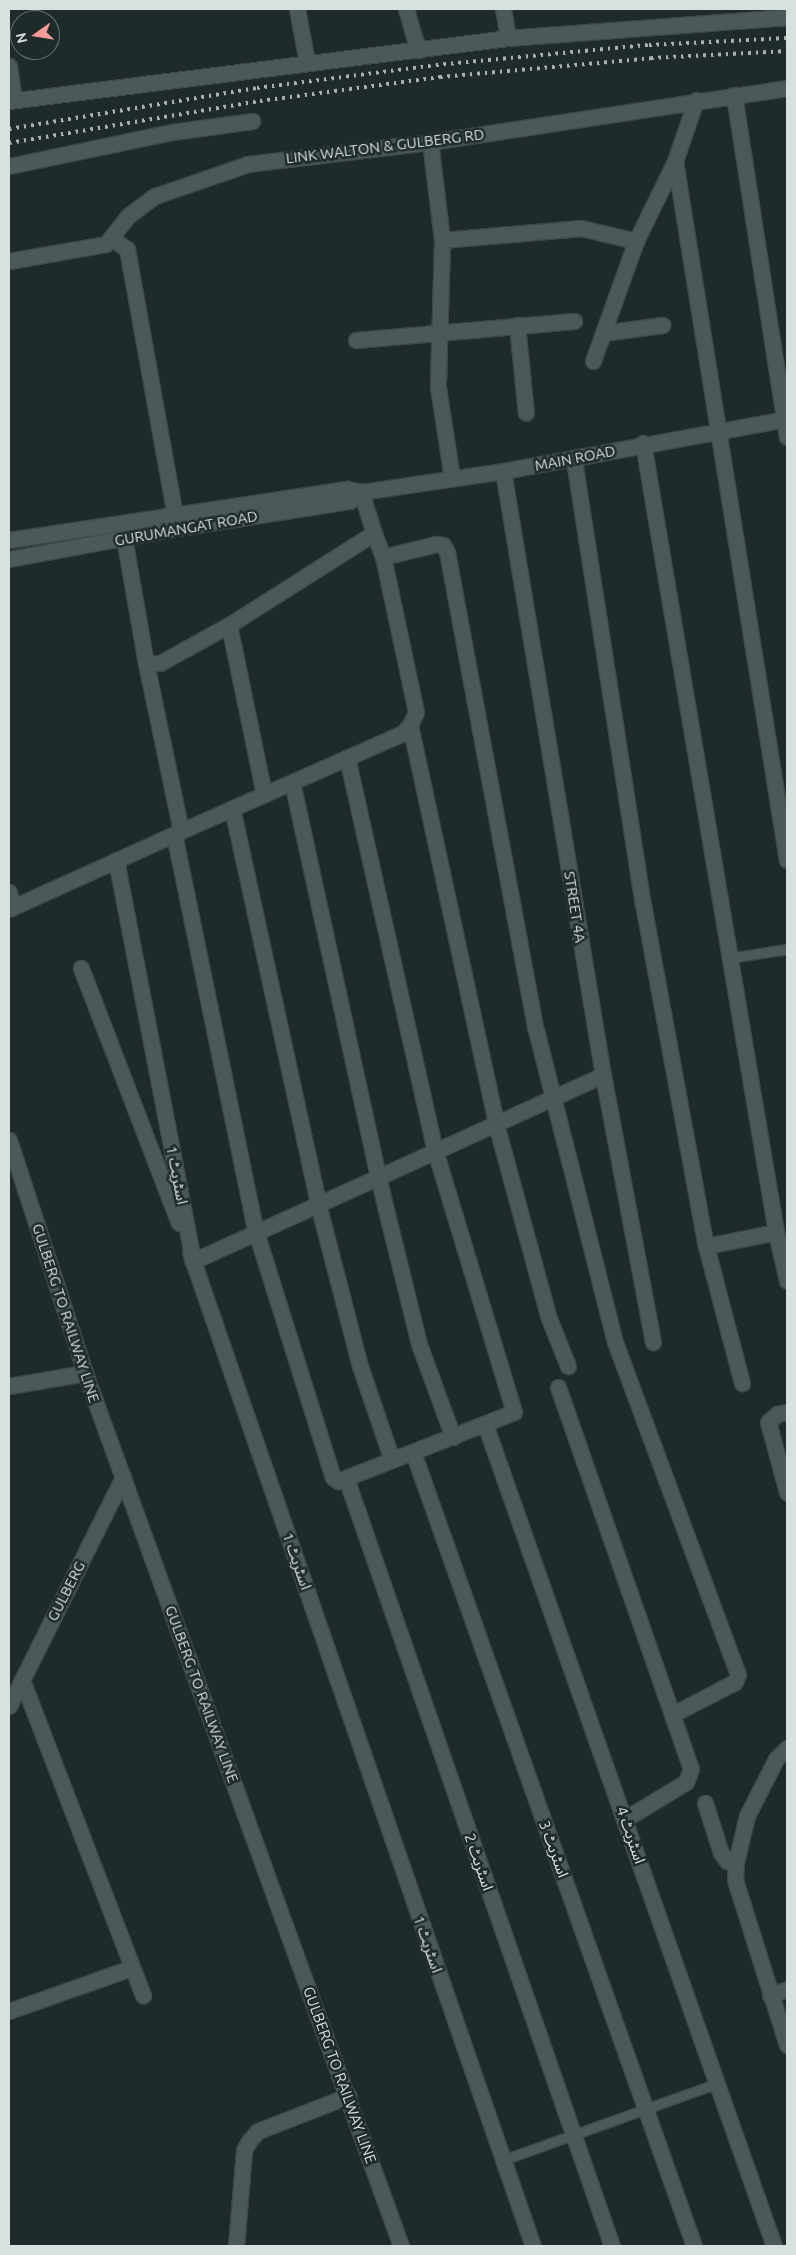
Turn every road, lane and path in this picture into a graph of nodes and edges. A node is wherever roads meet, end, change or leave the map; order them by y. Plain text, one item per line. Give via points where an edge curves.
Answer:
1 (297, 9) edge
2 (406, 9) edge
3 (503, 9) edge
4 (787, 17) edge
5 (508, 38) junction
6 (418, 50) junction
7 (308, 62) junction
8 (9, 66) edge
9 (787, 88) edge
10 (734, 95) junction
11 (696, 100) junction
12 (11, 101) edge
13 (252, 121) dead end
14 (430, 142) junction
15 (675, 161) junction
16 (9, 166) edge
17 (113, 239) junction
18 (442, 240) junction
19 (636, 241) junction
20 (9, 261) edge
21 (574, 321) dead end
22 (517, 325) junction
23 (662, 325) dead end
24 (439, 331) junction
25 (603, 333) junction
26 (356, 340) dead end
27 (593, 361) dead end
28 (526, 413) dead end
29 (786, 420) edge
30 (716, 431) junction
31 (787, 437) edge
32 (643, 443) junction
33 (574, 460) junction
34 (503, 471) junction
35 (452, 478) junction
36 (361, 492) junction
37 (176, 521) junction
38 (122, 531) junction
39 (374, 533) junction
40 (9, 540) edge
41 (383, 557) junction
42 (9, 560) edge
43 (229, 625) junction
44 (146, 663) junction
45 (410, 725) junction
46 (347, 758) junction
47 (292, 782) junction
48 (264, 794) junction
49 (232, 808) junction
50 (177, 832) junction
51 (116, 860) junction
52 (787, 860) edge
53 (9, 892) edge
54 (11, 908) edge
55 (787, 949) edge
56 (729, 958) junction
57 (81, 968) dead end
58 (603, 1075) junction
59 (554, 1098) junction
60 (496, 1124) junction
61 (9, 1140) edge
62 (435, 1151) junction
63 (378, 1177) junction
64 (318, 1204) junction
65 (256, 1232) junction
66 (776, 1232) junction
67 (706, 1246) junction
68 (193, 1261) junction
69 (787, 1281) edge
70 (653, 1342) dead end
71 (568, 1366) dead end
72 (85, 1373) junction
73 (742, 1384) dead end
74 (9, 1386) edge
75 (558, 1387) dead end
76 (787, 1412) edge
77 (485, 1424) junction
78 (453, 1437) junction
79 (413, 1452) junction
80 (392, 1460) junction
81 (123, 1477) junction
82 (346, 1478) junction
83 (787, 1492) edge
84 (22, 1680) junction
85 (9, 1706) edge
86 (672, 1714) junction
87 (787, 1748) edge
88 (705, 1803) dead end
89 (625, 1819) junction
90 (736, 1862) junction
91 (131, 1968) junction
92 (787, 1989) edge
93 (770, 1995) junction
94 (143, 1996) dead end
95 (9, 2011) edge
96 (787, 2045) edge
97 (718, 2083) junction
98 (348, 2096) junction
99 (646, 2108) junction
100 (573, 2134) junction
101 (503, 2160) junction
102 (236, 2246) edge
103 (401, 2246) edge
104 (533, 2246) edge
105 (612, 2246) edge
106 (694, 2246) edge
107 (774, 2246) edge

1 - 7 street
2 - 6 street
3 - 5 street
4 - 5 street
5 - 6 street
6 - 7 street
7 - 12 street
8 - 12 street
9 - 10 street, LINK WALTON & GULBERG RD
10 - 11 street, LINK WALTON & GULBERG RD
10 - 29 street
11 - 14 street, LINK WALTON & GULBERG RD
11 - 15 street
13 - 16 street via 172,132
14 - 17 street, LINK WALTON & GULBERG RD via 248,164 155,196 128,216
14 - 18 street
15 - 19 street
15 - 30 street
17 - 20 street via 94,249
17 - 37 street via 127,249
18 - 19 street via 581,228
18 - 24 street
19 - 25 street
21 - 22 street
22 - 24 street
22 - 28 street
23 - 25 street
24 - 26 street
24 - 35 street via 438,387
25 - 27 street
29 - 30 street, MAIN ROAD
29 - 31 street
30 - 32 street, MAIN ROAD
30 - 52 street
32 - 33 street, MAIN ROAD
32 - 56 street
33 - 34 street, MAIN ROAD
33 - 67 street via 643,904
34 - 35 street, MAIN ROAD
34 - 58 street, STREET 4A
35 - 36 street, MAIN ROAD
36 - 37 street, MAIN ROAD via 348,489
36 - 39 street
37 - 38 street, MAIN ROAD
38 - 40 street via 94,525
38 - 42 street, GURUMANGAT ROAD
38 - 44 street
39 - 41 street
39 - 43 street
41 - 45 street via 416,712
41 - 59 street via 436,544 443,545 447,552 536,1030
43 - 44 street via 160,663
43 - 48 street
44 - 50 street
45 - 46 street via 403,733
45 - 60 street
46 - 47 street
46 - 62 street
47 - 48 street
47 - 63 street
48 - 49 street
49 - 50 street
49 - 64 street
50 - 51 street
50 - 65 street
51 - 54 street
51 - 68 street, اسٹریٹ 1
53 - 54 street
55 - 56 lane
56 - 66 street
57 - 68 street
58 - 59 street
58 - 70 street, STREET 4A
59 - 60 street
59 - 86 street via 615,1342 738,1674 735,1682
60 - 62 street
60 - 71 street via 548,1316
61 - 72 street, GULBERG TO RAILWAY LINE
62 - 63 street
62 - 77 street via 514,1412
63 - 64 street
63 - 78 street via 419,1344
64 - 65 street
64 - 80 street via 360,1366
65 - 68 street
65 - 82 street via 333,1477 338,1481
66 - 67 street
66 - 69 street
67 - 73 street
68 - 101 street, اسٹریٹ 1
72 - 74 street
72 - 81 street, GULBERG TO RAILWAY LINE
75 - 86 street
76 - 83 street via 777,1414 768,1422
77 - 78 street
77 - 89 street, اسٹریٹ 4
78 - 79 street
79 - 80 street
79 - 99 street, اسٹریٹ 3
80 - 82 street
81 - 84 street, GULBERG
81 - 98 street, GULBERG TO RAILWAY LINE
82 - 100 street, اسٹریٹ 2
84 - 85 street, GULBERG
84 - 91 street
86 - 89 street via 692,1768 691,1776
87 - 90 street via 776,1759 747,1816
88 - 90 street via 721,1853 727,1861
89 - 97 street, اسٹریٹ 4
90 - 93 street via 739,1897
91 - 94 street
91 - 95 street
92 - 93 street
93 - 96 street
97 - 99 lane
97 - 107 street, اسٹریٹ 4
98 - 102 street via 258,2131 248,2141 244,2150
98 - 103 street, GULBERG TO RAILWAY LINE
99 - 100 lane
99 - 106 street, اسٹریٹ 3
100 - 101 lane
100 - 105 street, اسٹریٹ 2
101 - 104 street, اسٹریٹ 1

